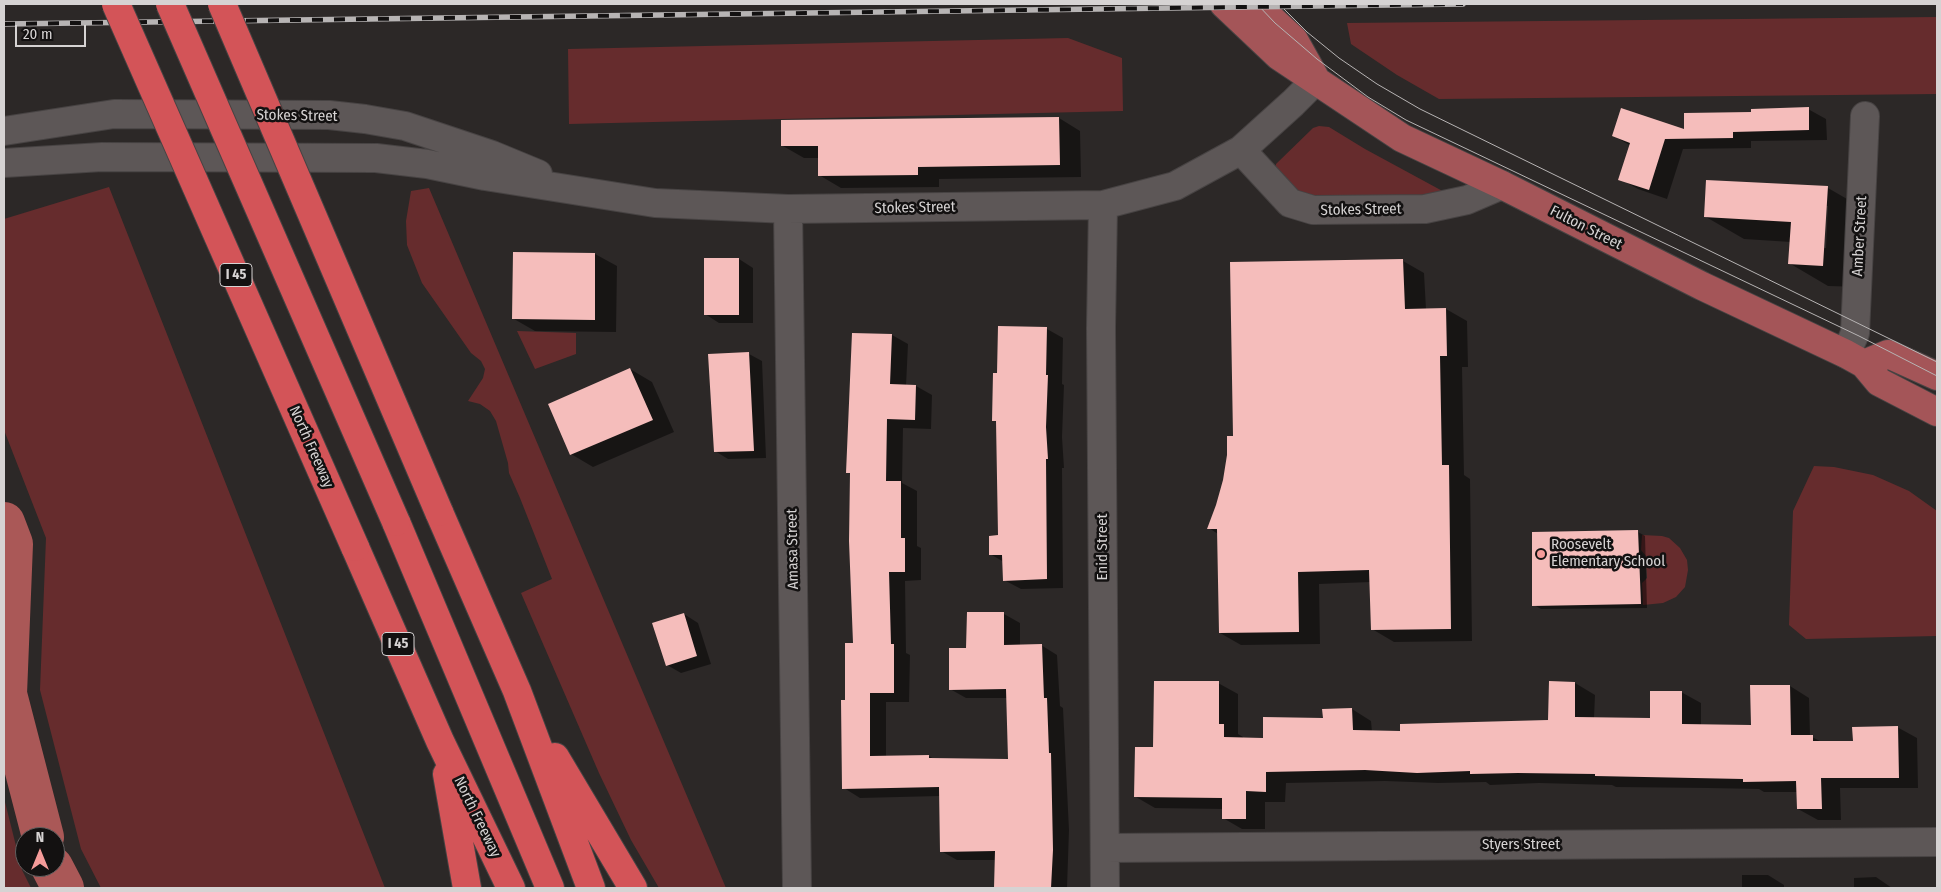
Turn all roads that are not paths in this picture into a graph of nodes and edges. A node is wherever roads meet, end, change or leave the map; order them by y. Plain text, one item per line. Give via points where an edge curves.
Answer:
1 (116, 4) edge
2 (170, 4) edge
3 (222, 4) edge
4 (1224, 4) edge
5 (1254, 4) edge
6 (1316, 80) junction
7 (1865, 116) dead end
8 (4, 131) edge
9 (1241, 150) junction
10 (4, 163) edge
11 (1502, 185) junction
12 (578, 190) junction
13 (1103, 205) junction
14 (788, 209) junction
15 (1855, 359) junction
16 (1937, 376) edge
17 (1937, 412) edge
18 (517, 691) junction
19 (440, 741) junction
20 (1937, 842) edge
21 (1105, 848) junction
22 (467, 888) edge
23 (511, 888) edge
24 (550, 888) edge
25 (591, 888) edge
26 (632, 888) edge
27 (797, 888) edge
28 (1105, 888) edge

1 - 19 highway, North Freeway / I 45, bridge
2 - 24 highway, bridge via 396,522
3 - 18 highway, bridge
4 - 6 main road, Fulton Street via 1279,56
5 - 6 main road, Fulton Street via 1294,40
6 - 9 street, Stokes Street
6 - 11 main road, Fulton Street via 1402,138
7 - 15 street, Amber Street
8 - 12 street, Stokes Street via 114,114 329,115 405,126 492,155
9 - 11 street, Stokes Street via 1290,203 1314,210 1425,209 1467,200
9 - 13 street, Stokes Street via 1175,186
10 - 12 street, Stokes Street via 102,157 376,158
11 - 15 main road, Fulton Street
12 - 14 street, Stokes Street via 654,204
13 - 14 street, Stokes Street
13 - 21 street, Enid Street
14 - 27 street, Amasa Street
15 - 16 main road via 1888,354
15 - 17 main road, Fulton Street via 1879,382
18 - 25 highway
18 - 26 highway
19 - 22 highway
19 - 23 highway, North Freeway / I 45
20 - 21 street, Styers Street
21 - 28 street, Enid Street

